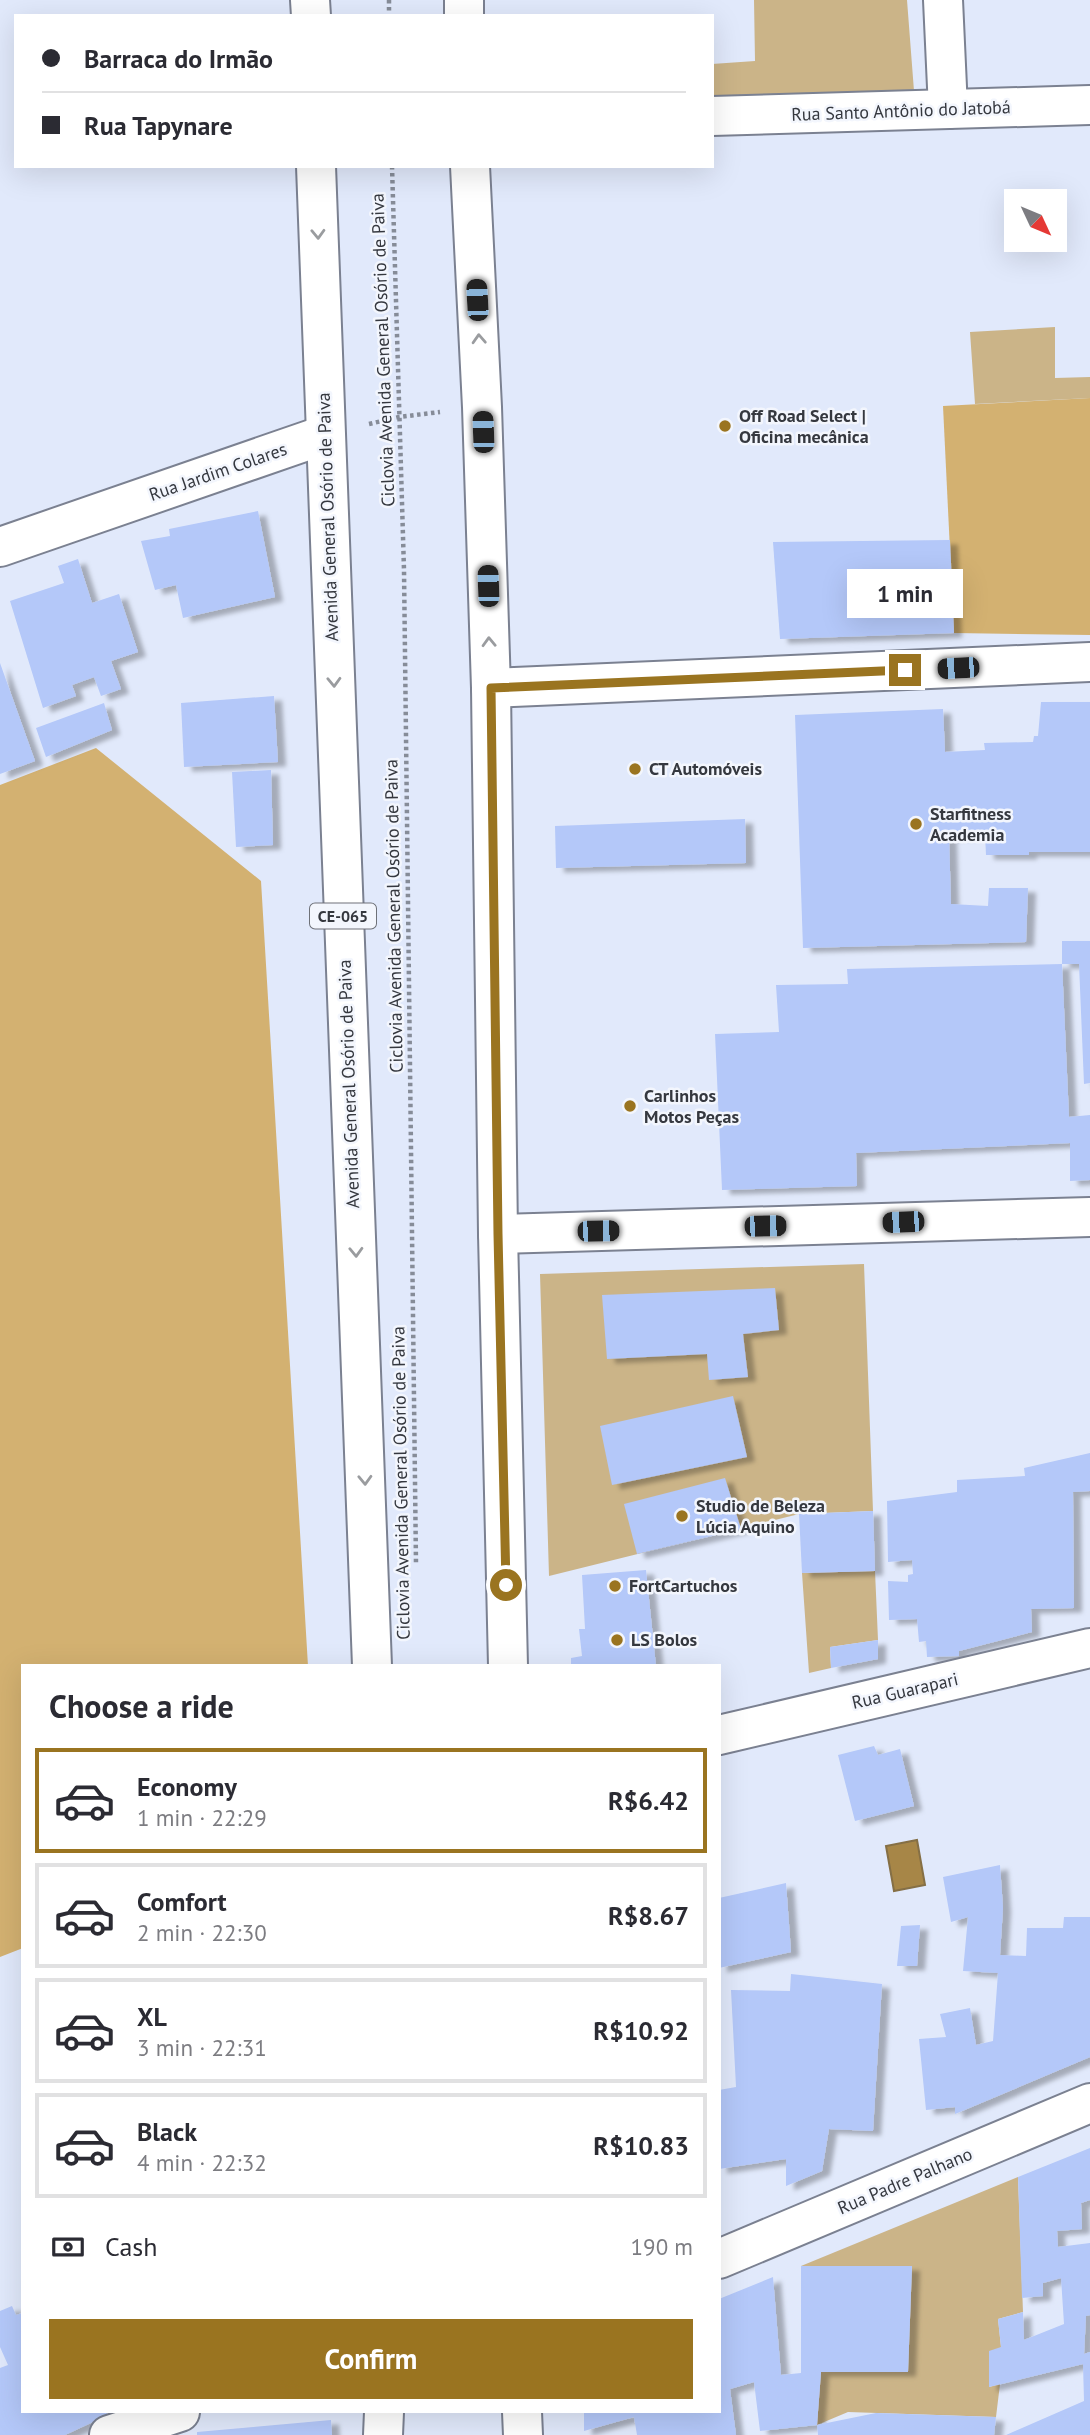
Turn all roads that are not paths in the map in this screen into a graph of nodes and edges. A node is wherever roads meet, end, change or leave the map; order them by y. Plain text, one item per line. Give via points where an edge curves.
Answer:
1 (943, 0) edge
2 (1090, 105) edge
3 (948, 109) junction
4 (714, 116) edge
5 (316, 168) edge
6 (470, 168) edge
7 (324, 435) junction
8 (0, 547) edge
9 (1090, 662) edge
10 (491, 688) junction
11 (1090, 1217) edge
12 (498, 1234) junction
13 (1090, 1648) edge
14 (372, 1664) edge
15 (508, 1664) edge
16 (721, 1735) edge
17 (1090, 2103) edge
18 (721, 2258) edge
19 (177, 2413) edge
20 (384, 2413) edge
21 (522, 2413) edge
22 (109, 2435) edge
23 (383, 2435) edge
24 (523, 2435) edge

1 - 3 main road
2 - 3 main road, Rua Santo Antônio do Jatobá
3 - 4 main road, Rua Santo Antônio do Jatobá
5 -> 7 main road, Avenida General Osório de Paiva / CE-065
10 -> 6 main road
7 - 8 main road, Rua Jardim Colares
7 -> 14 main road, Avenida General Osório de Paiva / CE-065
9 - 10 main road
10 - 12 main road
11 - 12 main road
12 - 15 main road
13 - 16 main road, Rua Guarapari
17 - 18 main road, Rua Padre Palhano
19 - 22 main road
20 - 23 main road
21 - 24 main road

